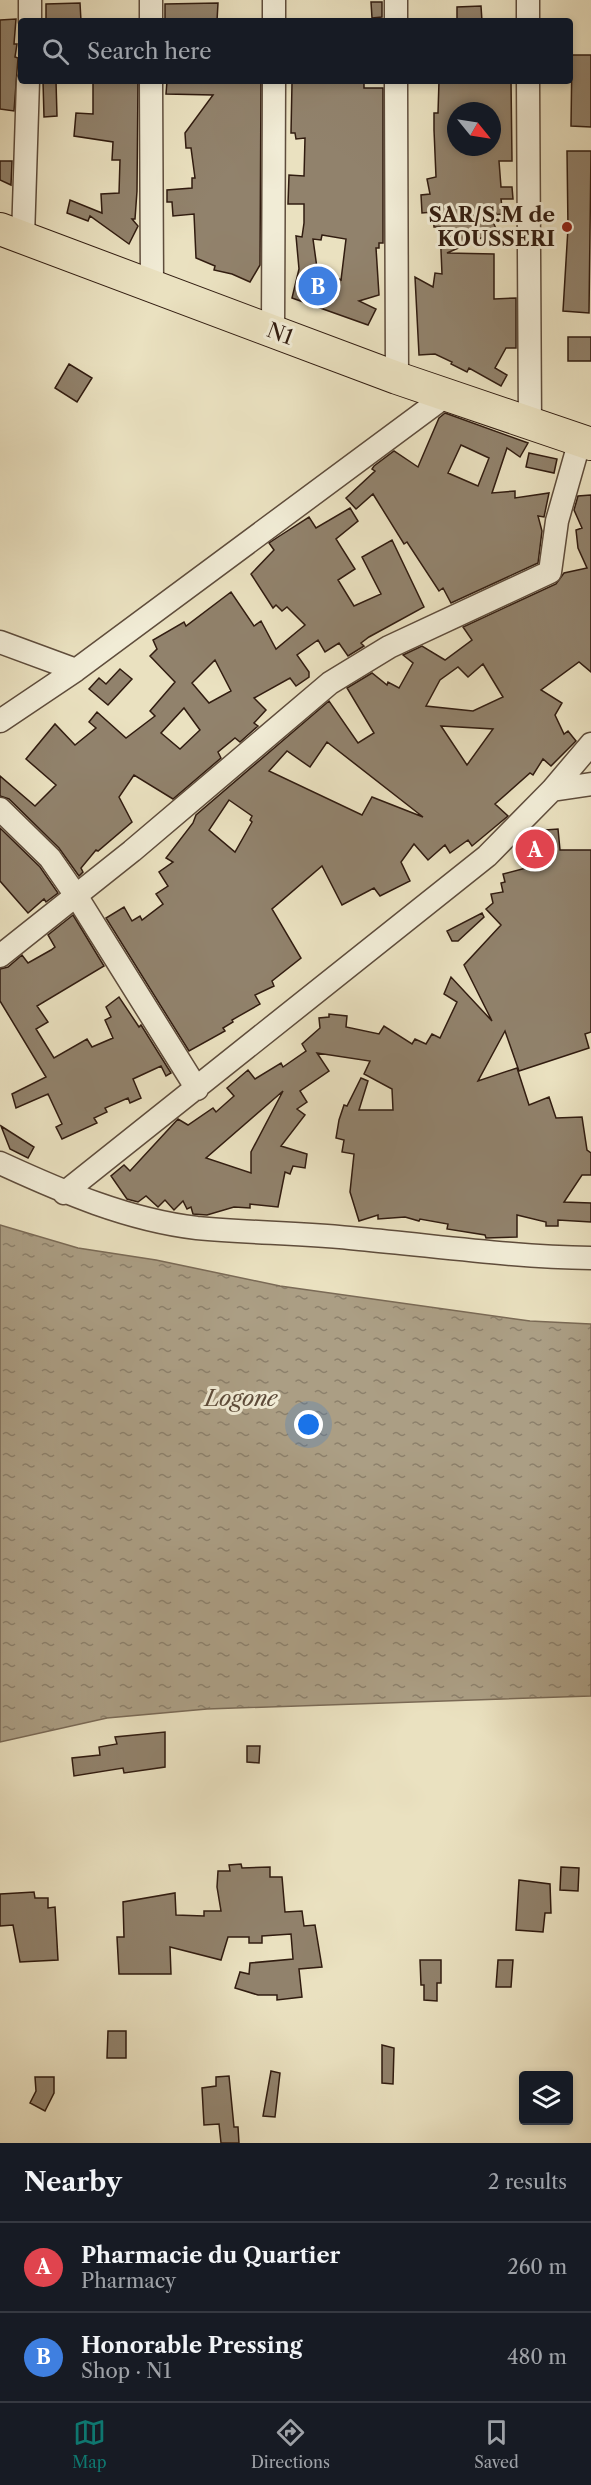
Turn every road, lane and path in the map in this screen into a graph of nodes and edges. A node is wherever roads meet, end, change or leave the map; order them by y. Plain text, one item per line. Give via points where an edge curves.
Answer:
1 (30, 0) edge
2 (151, 0) edge
3 (274, 0) edge
4 (396, 0) edge
5 (528, 0) edge
6 (30, 18) edge
7 (151, 18) edge
8 (274, 18) edge
9 (396, 18) edge
10 (528, 18) edge
11 (28, 84) edge
12 (151, 84) edge
13 (274, 84) edge
14 (396, 84) edge
15 (528, 84) edge
16 (11, 233) edge
17 (152, 286) junction
18 (273, 331) junction
19 (397, 378) junction
20 (447, 395) junction
21 (530, 424) junction
22 (578, 439) edge
23 (0, 642) edge
24 (76, 670) junction
25 (0, 721) edge
26 (591, 744) edge
27 (591, 784) edge
28 (552, 790) junction
29 (0, 809) edge
30 (77, 897) junction
31 (0, 956) edge
32 (197, 1089) junction
33 (0, 1162) edge
34 (64, 1193) junction
35 (591, 1258) edge

1 - 6 street
2 - 7 street
3 - 8 street
4 - 9 street
5 - 10 street
11 - 16 street
12 - 17 street
13 - 18 street
14 - 19 street
15 - 21 street
16 - 17 highway, N1
17 - 18 highway, N1
18 - 19 highway, N1
19 - 20 highway, N1
20 - 21 highway, N1
20 - 24 street
21 - 22 highway, N1
22 - 30 street via 557,521 550,572 389,647 330,683
23 - 24 street
24 - 25 street
26 - 28 street
27 - 28 street
28 - 32 street via 487,856
29 - 30 street via 50,858
30 - 31 street
30 - 32 street
32 - 34 street
33 - 34 street
34 - 35 street via 126,1213 196,1227

